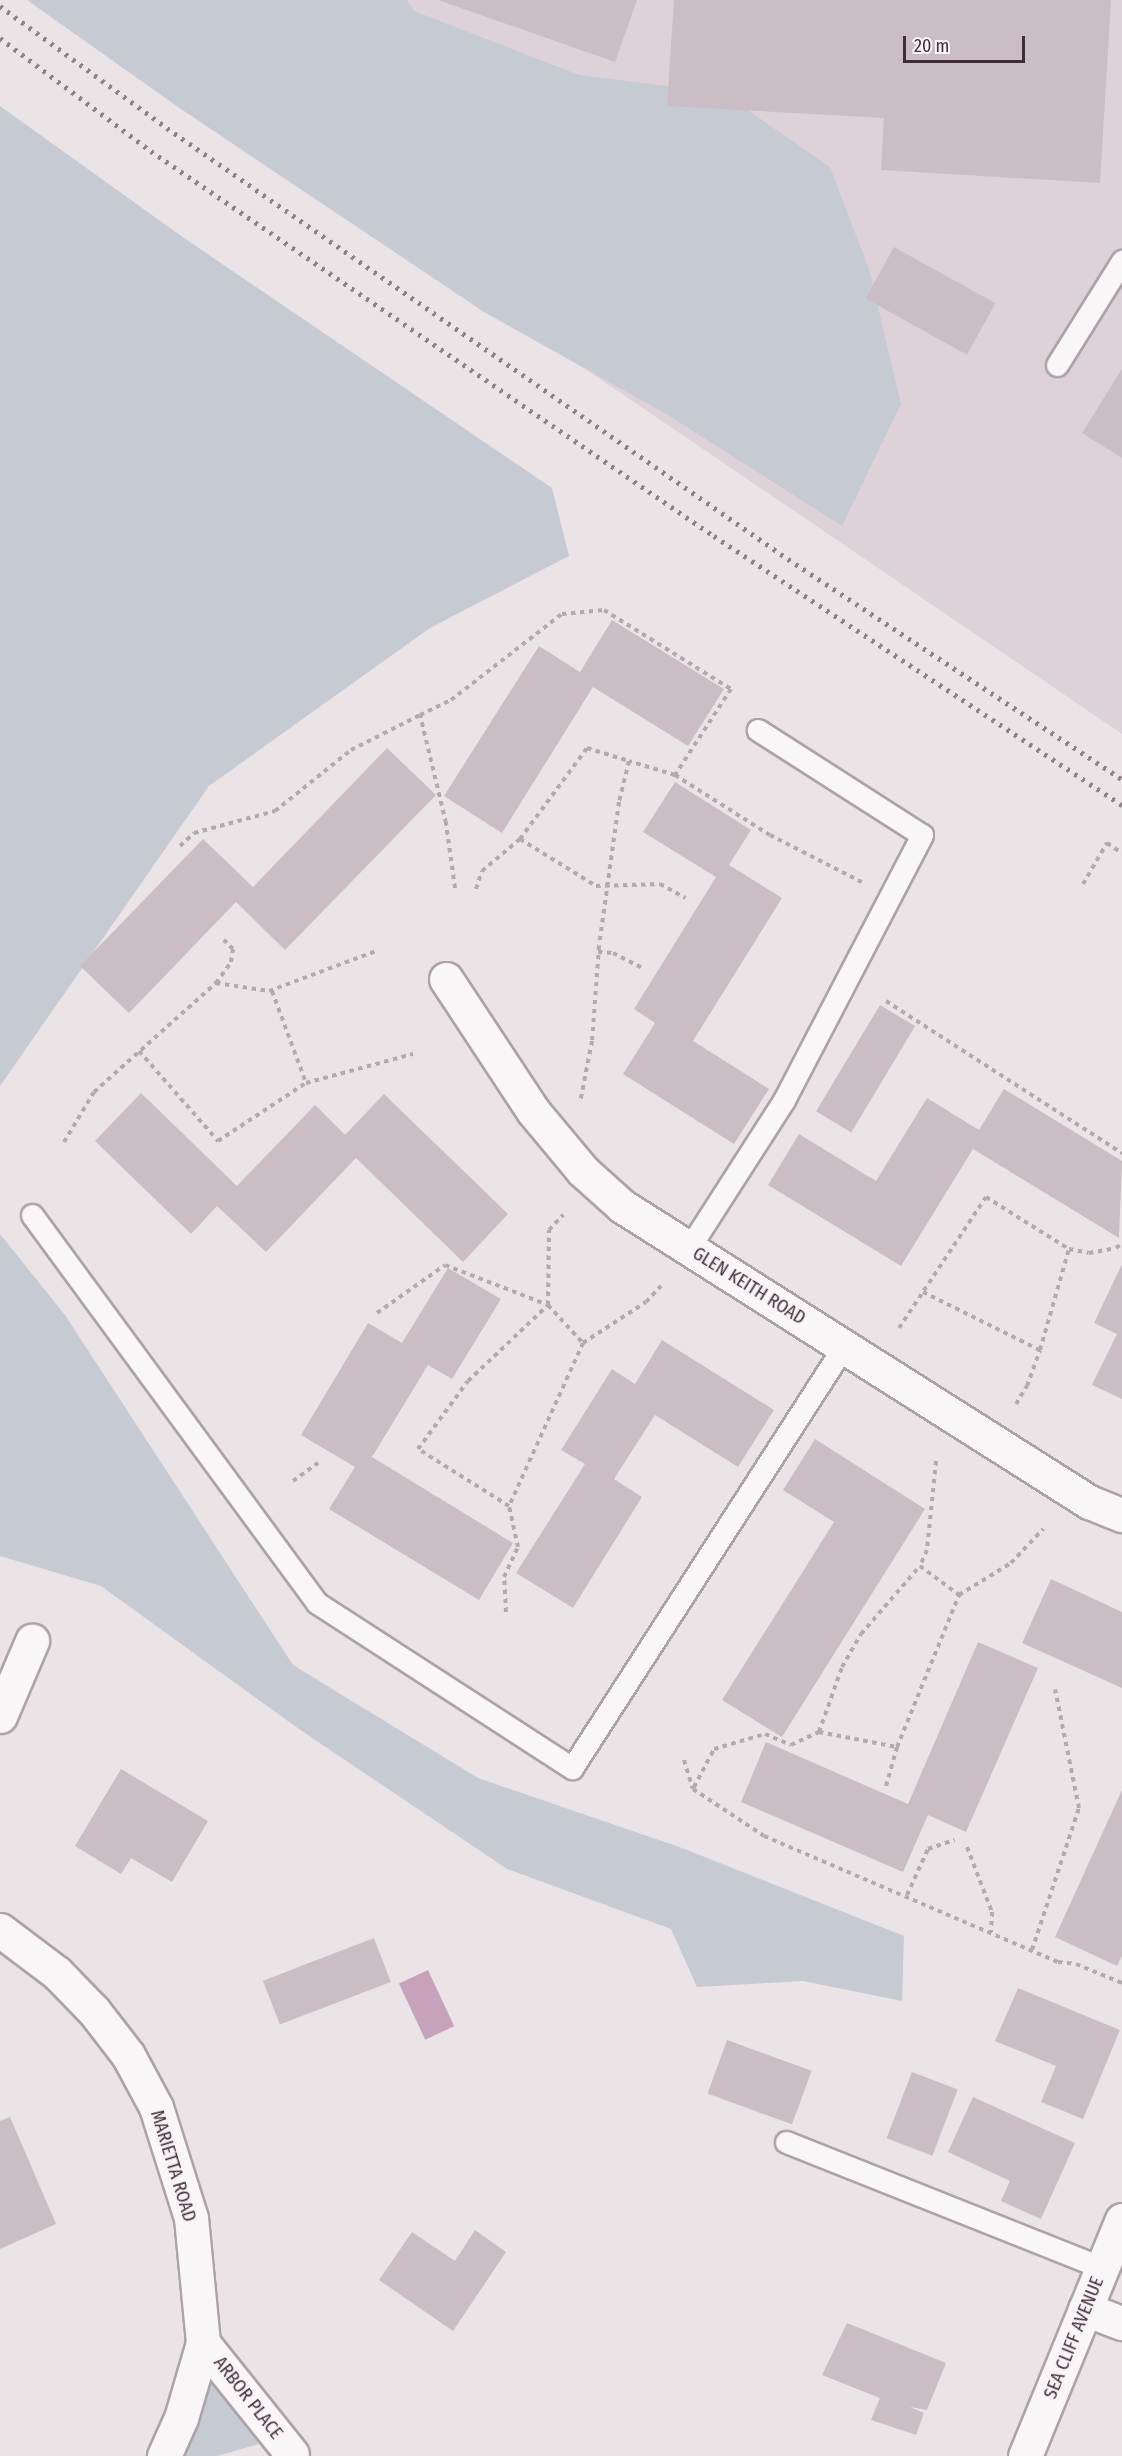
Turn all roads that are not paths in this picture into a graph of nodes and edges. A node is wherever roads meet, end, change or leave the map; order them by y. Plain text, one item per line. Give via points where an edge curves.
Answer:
1 (1122, 261) edge
2 (1057, 365) dead end
3 (758, 730) dead end
4 (446, 979) dead end
5 (32, 1215) dead end
6 (689, 1248) junction
7 (844, 1346) junction
8 (1122, 1515) edge
9 (32, 1641) dead end
10 (0, 1716) edge
11 (0, 1930) edge
12 (786, 2142) dead end
13 (1122, 2220) edge
14 (1102, 2268) junction
15 (1085, 2309) junction
16 (1122, 2323) edge
17 (204, 2343) junction
18 (291, 2455) edge
19 (164, 2456) edge
20 (1025, 2456) edge

1 - 2 lane
3 - 6 lane via 921,835 784,1100
4 - 6 street, GLEN KEITH ROAD via 533,1111 583,1171 622,1206
5 - 7 lane via 317,1603 572,1768
6 - 7 street, GLEN KEITH ROAD
7 - 8 street, GLEN KEITH ROAD via 1089,1502
9 - 10 street
11 - 17 street, MARIETTA ROAD via 57,1973 94,2011 128,2055 156,2107 191,2218
12 - 14 lane
13 - 14 street, SEA CLIFF AVENUE
14 - 15 street, SEA CLIFF AVENUE
15 - 16 street
15 - 20 street, SEA CLIFF AVENUE
17 - 18 street, ARBOR PLACE
17 - 19 street, MARIETTA ROAD via 181,2418

